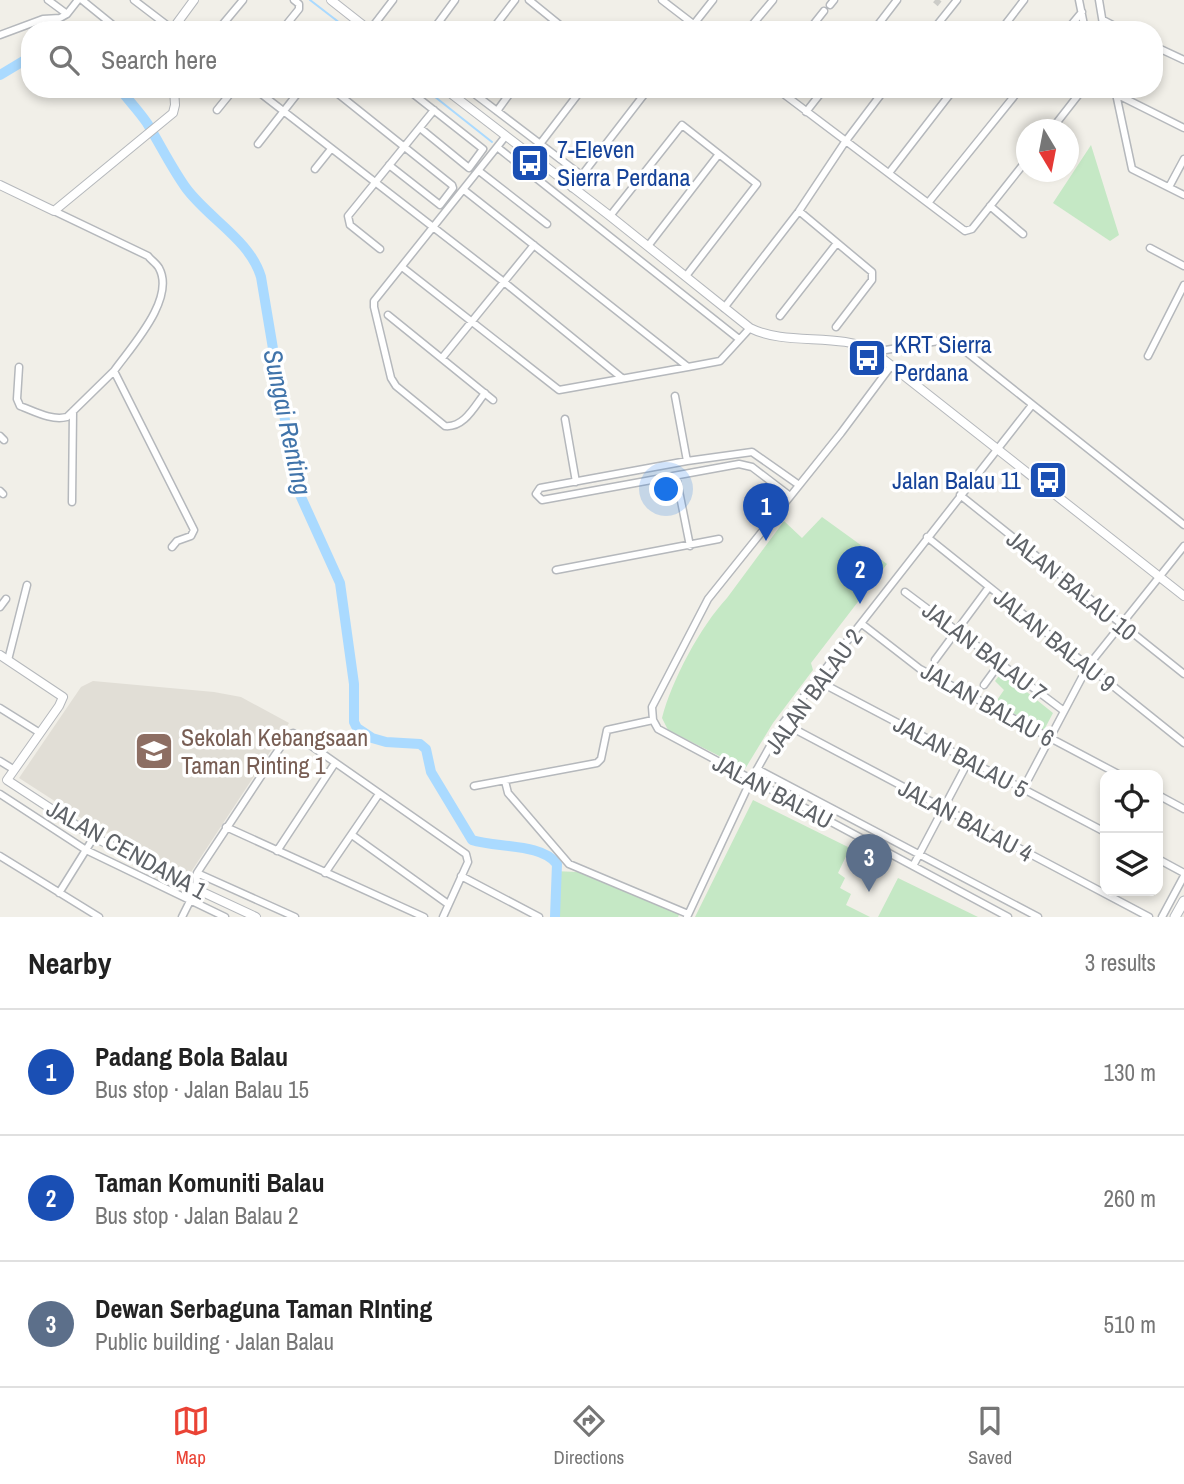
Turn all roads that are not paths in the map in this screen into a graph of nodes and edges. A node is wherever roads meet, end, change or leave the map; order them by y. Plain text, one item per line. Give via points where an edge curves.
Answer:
1 (80, 0) edge
2 (134, 0) edge
3 (194, 0) edge
4 (243, 0) edge
5 (294, 0) edge
6 (332, 0) edge
7 (393, 0) edge
8 (455, 0) edge
9 (515, 0) edge
10 (529, 0) edge
11 (662, 0) edge
12 (713, 0) edge
13 (772, 0) edge
14 (897, 0) edge
15 (957, 0) edge
16 (1024, 0) edge
17 (1079, 0) edge
18 (1099, 0) edge
19 (50, 1) edge
20 (941, 5) dead end
21 (948, 10) junction
22 (824, 11) dead end
23 (1082, 12) junction
24 (67, 14) junction
25 (50, 18) junction
26 (1103, 20) edge
27 (41, 21) edge
28 (107, 21) edge
29 (162, 21) edge
30 (178, 21) edge
31 (226, 21) edge
32 (289, 21) edge
33 (359, 21) edge
34 (377, 21) edge
35 (440, 21) edge
36 (499, 21) edge
37 (553, 21) edge
38 (690, 21) edge
39 (696, 21) edge
40 (755, 21) edge
41 (816, 21) edge
42 (881, 21) edge
43 (940, 21) edge
44 (1008, 21) edge
45 (1074, 21) edge
46 (1084, 21) edge
47 (21, 28) edge
48 (0, 35) edge
49 (1163, 50) edge
50 (1184, 60) edge
51 (175, 98) edge
52 (227, 98) edge
53 (266, 98) edge
54 (294, 98) edge
55 (343, 98) edge
56 (419, 98) edge
57 (456, 98) edge
58 (479, 98) edge
59 (506, 98) edge
60 (575, 98) edge
61 (638, 98) edge
62 (788, 98) edge
63 (817, 98) edge
64 (878, 98) edge
65 (947, 98) edge
66 (1013, 98) edge
67 (1076, 98) edge
68 (1117, 98) edge
69 (1127, 98) edge
70 (217, 110) dead end
71 (434, 110) junction
72 (496, 111) junction
73 (284, 112) junction
74 (806, 112) junction
75 (1060, 119) edge
76 (420, 128) junction
77 (1184, 128) edge
78 (505, 137) junction
79 (845, 142) junction
80 (258, 144) dead end
81 (540, 144) junction
82 (404, 147) junction
83 (497, 147) junction
84 (331, 149) junction
85 (719, 155) junction
86 (1184, 159) edge
87 (389, 165) junction
88 (315, 169) dead end
89 (479, 171) junction
90 (889, 173) junction
91 (1016, 174) edge
92 (581, 176) junction
93 (374, 183) junction
94 (0, 185) edge
95 (1169, 187) junction
96 (572, 188) junction
97 (464, 190) junction
98 (1184, 195) edge
99 (928, 203) junction
100 (990, 206) junction
101 (54, 211) junction
102 (799, 211) junction
103 (610, 216) junction
104 (547, 224) dead end
105 (432, 228) junction
106 (1023, 234) dead end
107 (837, 243) junction
108 (534, 245) junction
109 (648, 246) junction
110 (1150, 248) dead end
111 (380, 249) dead end
112 (1184, 266) edge
113 (402, 267) junction
114 (686, 276) junction
115 (504, 282) junction
116 (1184, 285) edge
117 (724, 308) junction
118 (388, 315) dead end
119 (780, 316) dead end
120 (472, 321) junction
121 (836, 327) dead end
122 (750, 328) junction
123 (739, 339) junction
124 (874, 352) junction
125 (1148, 356) dead end
126 (442, 358) junction
127 (891, 366) junction
128 (19, 367) dead end
129 (688, 367) junction
130 (114, 372) junction
131 (622, 378) junction
132 (485, 393) junction
133 (675, 396) dead end
134 (493, 400) dead end
135 (1032, 405) junction
136 (73, 411) junction
137 (565, 419) dead end
138 (996, 449) junction
139 (687, 461) junction
140 (676, 475) junction
141 (576, 482) junction
142 (799, 485) junction
143 (960, 495) junction
144 (790, 496) junction
145 (72, 502) dead end
146 (1184, 525) edge
147 (927, 537) junction
148 (719, 539) dead end
149 (690, 546) junction
150 (1184, 546) edge
151 (172, 547) dead end
152 (556, 570) dead end
153 (1160, 577) junction
154 (27, 585) dead end
155 (989, 587) junction
156 (905, 592) dead end
157 (1184, 596) edge
158 (6, 599) dead end
159 (0, 607) edge
160 (862, 624) junction
161 (1122, 624) junction
162 (957, 631) junction
163 (4, 658) edge
164 (935, 660) dead end
165 (1000, 663) junction
166 (1088, 666) junction
167 (1184, 674) edge
168 (818, 681) junction
169 (984, 685) dead end
170 (0, 708) edge
171 (1064, 711) junction
172 (653, 720) junction
173 (783, 723) junction
174 (40, 733) junction
175 (1050, 738) junction
176 (1184, 743) edge
177 (969, 760) junction
178 (0, 761) edge
179 (335, 763) junction
180 (13, 769) junction
181 (757, 769) junction
182 (1111, 770) edge
183 (4, 777) edge
184 (751, 780) junction
185 (505, 781) junction
186 (474, 786) dead end
187 (1023, 789) junction
188 (0, 794) edge
189 (379, 794) junction
190 (1163, 798) edge
191 (944, 808) junction
192 (1184, 809) edge
193 (226, 827) junction
194 (1100, 829) edge
195 (352, 835) junction
196 (94, 837) junction
197 (86, 850) junction
198 (277, 851) junction
199 (919, 854) junction
200 (0, 856) edge
201 (1163, 862) edge
202 (913, 866) junction
203 (197, 873) junction
204 (325, 873) junction
205 (1184, 875) edge
206 (461, 876) junction
207 (196, 889) junction
208 (59, 893) junction
209 (191, 901) junction
210 (1184, 901) edge
211 (448, 904) junction
212 (687, 915) edge
213 (99, 917) edge
214 (182, 917) edge
215 (225, 917) edge
216 (257, 917) edge
217 (296, 917) edge
218 (424, 917) edge
219 (443, 917) edge
220 (539, 917) edge
221 (1008, 917) edge
222 (1038, 917) edge
223 (1149, 917) edge
224 (1162, 917) edge
225 (1175, 917) edge

1 - 24 street
1 - 28 street
2 - 29 street
3 - 30 street
4 - 31 street
5 - 32 street via 299,9
6 - 33 street
7 - 34 street
8 - 35 street
9 - 36 street
10 - 37 street
11 - 38 street
12 - 39 street
13 - 40 street
14 - 42 street
15 - 21 street
16 - 44 street
17 - 23 street
18 - 26 street
19 - 24 street
19 - 25 street
20 - 21 street
21 - 43 street
22 - 41 street
23 - 45 street
23 - 46 street
24 - 25 street
25 - 27 street
47 - 48 street
49 - 50 street
51 - 101 street via 173,113
52 - 70 street
53 - 73 street
54 - 73 street
55 - 82 street
56 - 71 street
57 - 78 street
58 - 72 street
59 - 72 street
60 - 81 street
61 - 92 street
62 - 74 street
63 - 74 street
64 - 79 street
65 - 90 street
66 - 99 street
67 - 75 street
68 - 95 street via 1132,169
69 - 77 street
71 - 76 street
71 - 76 street via 483,149 469,168
72 - 81 street
73 - 80 street
73 - 84 street
74 - 79 street
76 - 82 street
78 - 83 street
78 - 96 street
79 - 90 street
79 - 102 street
81 - 92 street
82 - 87 street
82 - 87 street via 452,185 442,204
83 - 89 street
83 - 123 street
84 - 88 street
84 - 93 street
85 - 103 street via 682,125
85 - 109 street
85 - 114 street via 757,184
86 - 95 street
87 - 93 street
89 - 97 street
89 - 104 street
90 - 99 street
91 - 100 street
92 - 96 street
93 - 105 street
93 - 111 street via 348,216 350,225
94 - 101 street
95 - 98 street
96 - 103 street
97 - 105 street
97 - 108 street
99 - 100 street via 965,231 972,229
100 - 106 street
101 - 130 street via 148,256 159,267 162,291 153,318
102 - 107 street
102 - 117 street
103 - 109 street
105 - 113 street
105 - 115 street
107 - 119 street
107 - 121 street via 871,269 872,280
108 - 115 street
108 - 129 street
109 - 114 street
110 - 112 street
113 - 120 street
113 - 132 street via 374,301 396,386 451,427 462,422
114 - 117 street
115 - 120 street
115 - 131 street
116 - 125 street
117 - 122 street
118 - 126 street
120 - 126 street
120 - 131 street via 559,390
122 - 123 street
122 - 124 street via 772,336 857,344
123 - 129 street via 720,361
124 - 127 street
124 - 135 street via 950,339
126 - 132 street
127 - 138 street
127 - 142 street
128 - 136 street via 20,406 62,419
129 - 131 street
130 - 136 street
130 - 151 street via 194,530
132 - 134 street
133 - 139 street
135 - 138 street, JALAN BALAU 2
135 - 146 street
136 - 145 street
137 - 141 street
138 - 143 street, JALAN BALAU 2
138 - 153 street
139 - 141 street
139 - 142 street via 752,452
140 - 141 street via 542,500 536,494 540,488
140 - 144 street via 747,464
140 - 149 street
142 - 144 street
143 - 147 street, JALAN BALAU 2
143 - 161 street, JALAN BALAU 10
144 - 172 street via 708,598 652,706
147 - 155 street, JALAN BALAU 9
147 - 160 street, JALAN BALAU 2
148 - 149 street
149 - 152 street
150 - 153 street
153 - 157 street
153 - 161 street
154 - 163 street
155 - 162 street
155 - 166 street, JALAN BALAU 9
156 - 162 street, JALAN BALAU 7
158 - 159 street
160 - 168 street, JALAN BALAU 2
160 - 175 street, JALAN BALAU 6 via 920,669
161 - 166 street
161 - 167 street, JALAN BALAU 10
162 - 164 street
162 - 165 street, JALAN BALAU 7
163 - 174 street via 63,696
165 - 169 street
165 - 171 street, JALAN BALAU 7
166 - 171 street
166 - 176 street, JALAN BALAU 9
168 - 173 street, JALAN BALAU 2
168 - 177 street, JALAN BALAU 5
170 - 174 street
171 - 175 street
172 - 184 street, JALAN BALAU via 658,729
172 - 185 street via 607,730 597,763
173 - 181 street, JALAN BALAU 2
173 - 191 street, JALAN BALAU 4
174 - 180 street
175 - 182 street, JALAN BALAU 6
175 - 187 street
177 - 187 street, JALAN BALAU 5
177 - 191 street
178 - 180 street
179 - 189 street
179 - 193 street via 293,733 289,735
179 - 198 street
180 - 183 street
181 - 184 street, JALAN BALAU 2
181 - 199 street
183 - 196 street, JALAN CENDANA 1
184 - 202 street, JALAN BALAU
184 - 212 street, JALAN BALAU 2
185 - 186 street
185 - 212 street via 508,793 569,864
187 - 194 street, JALAN BALAU 5
188 - 197 street, JALAN CENDANA 1
189 - 195 street
189 - 206 street via 468,857
190 - 192 street
191 - 199 street
191 - 223 street, JALAN BALAU 4
193 - 198 street
193 - 203 street
195 - 204 street
195 - 211 street
196 - 197 street
196 - 207 street, JALAN CENDANA 1
197 - 208 street
197 - 209 street, JALAN CENDANA 1
198 - 204 street
199 - 202 street
199 - 222 street
200 - 208 street
201 - 205 street
202 - 221 street, JALAN BALAU
203 - 207 street
203 - 217 street
204 - 218 street
205 - 224 street
206 - 211 street
206 - 220 street
207 - 209 street
207 - 216 street, JALAN CENDANA 1
208 - 213 street
209 - 214 street
209 - 215 street, JALAN CENDANA 1
210 - 225 main road
211 - 219 street

